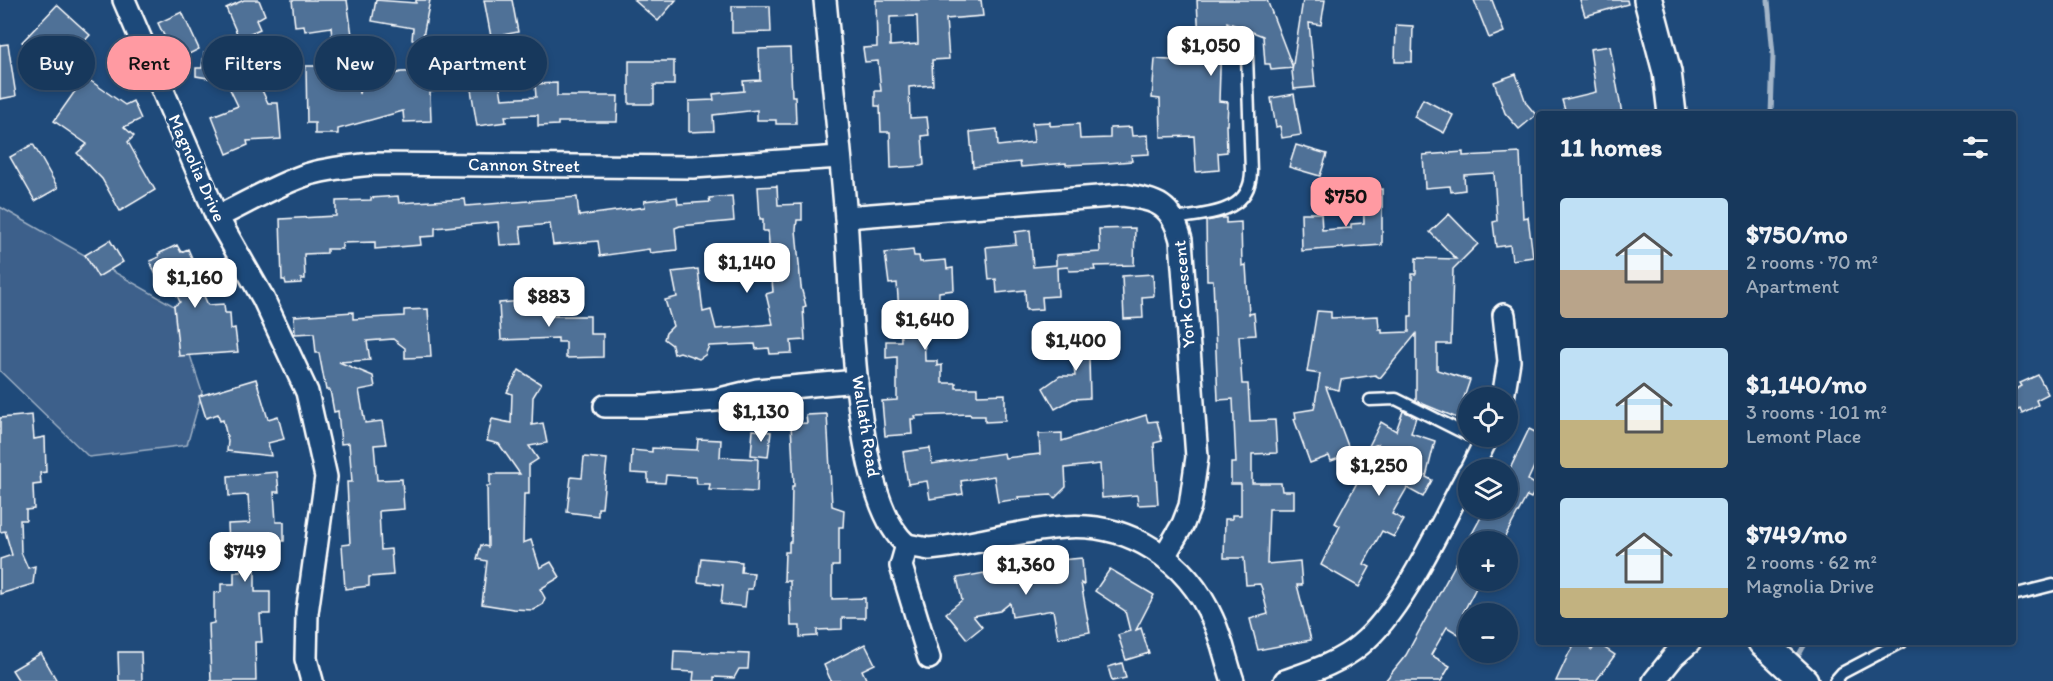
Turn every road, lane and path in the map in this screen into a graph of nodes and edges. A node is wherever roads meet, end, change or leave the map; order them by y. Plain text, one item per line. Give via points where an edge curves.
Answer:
1 (124, 0) edge
2 (825, 0) edge
3 (1648, 0) edge
4 (1247, 55) dead end
5 (1672, 111) edge
6 (840, 157) junction
7 (217, 217) junction
8 (846, 217) junction
9 (1175, 219) junction
10 (1504, 315) dead end
11 (857, 381) junction
12 (1505, 387) edge
13 (1370, 400) dead end
14 (604, 405) dead end
15 (1458, 428) edge
16 (1458, 492) edge
17 (907, 545) junction
18 (1165, 555) junction
19 (2053, 585) edge
20 (2016, 594) edge
21 (1687, 645) edge
22 (1765, 645) edge
23 (1895, 645) edge
24 (929, 658) dead end
25 (312, 681) edge
26 (1233, 681) edge
27 (1285, 681) edge
28 (1654, 681) edge
29 (1804, 681) edge
30 (1835, 681) edge

1 - 7 street, Magnolia Drive
2 - 6 street, Wallath Road
3 - 5 street via 1667,72
4 - 9 lane via 1249,188 1227,210
6 - 7 street, Cannon Street via 693,167 373,164 308,175
6 - 8 street, Wallath Road
7 - 25 street, Magnolia Drive via 263,298 307,392 326,477 307,613 306,659
8 - 9 street, York Crescent via 1123,195 1150,200
8 - 11 street, Wallath Road
9 - 18 street, York Crescent via 1181,240 1197,457 1190,506
10 - 12 street via 1509,361
11 - 14 street via 757,390 716,400
11 - 17 street, Wallath Road via 860,416 876,491 895,535
13 - 15 lane via 1396,399
16 - 27 street via 1404,592 1375,631 1336,660
17 - 18 street via 938,548 1064,527 1094,528 1141,541
17 - 24 street via 901,566
18 - 26 street via 1199,593 1214,621
19 - 20 lane
21 - 28 street
22 - 29 street
23 - 30 lane via 1842,673

